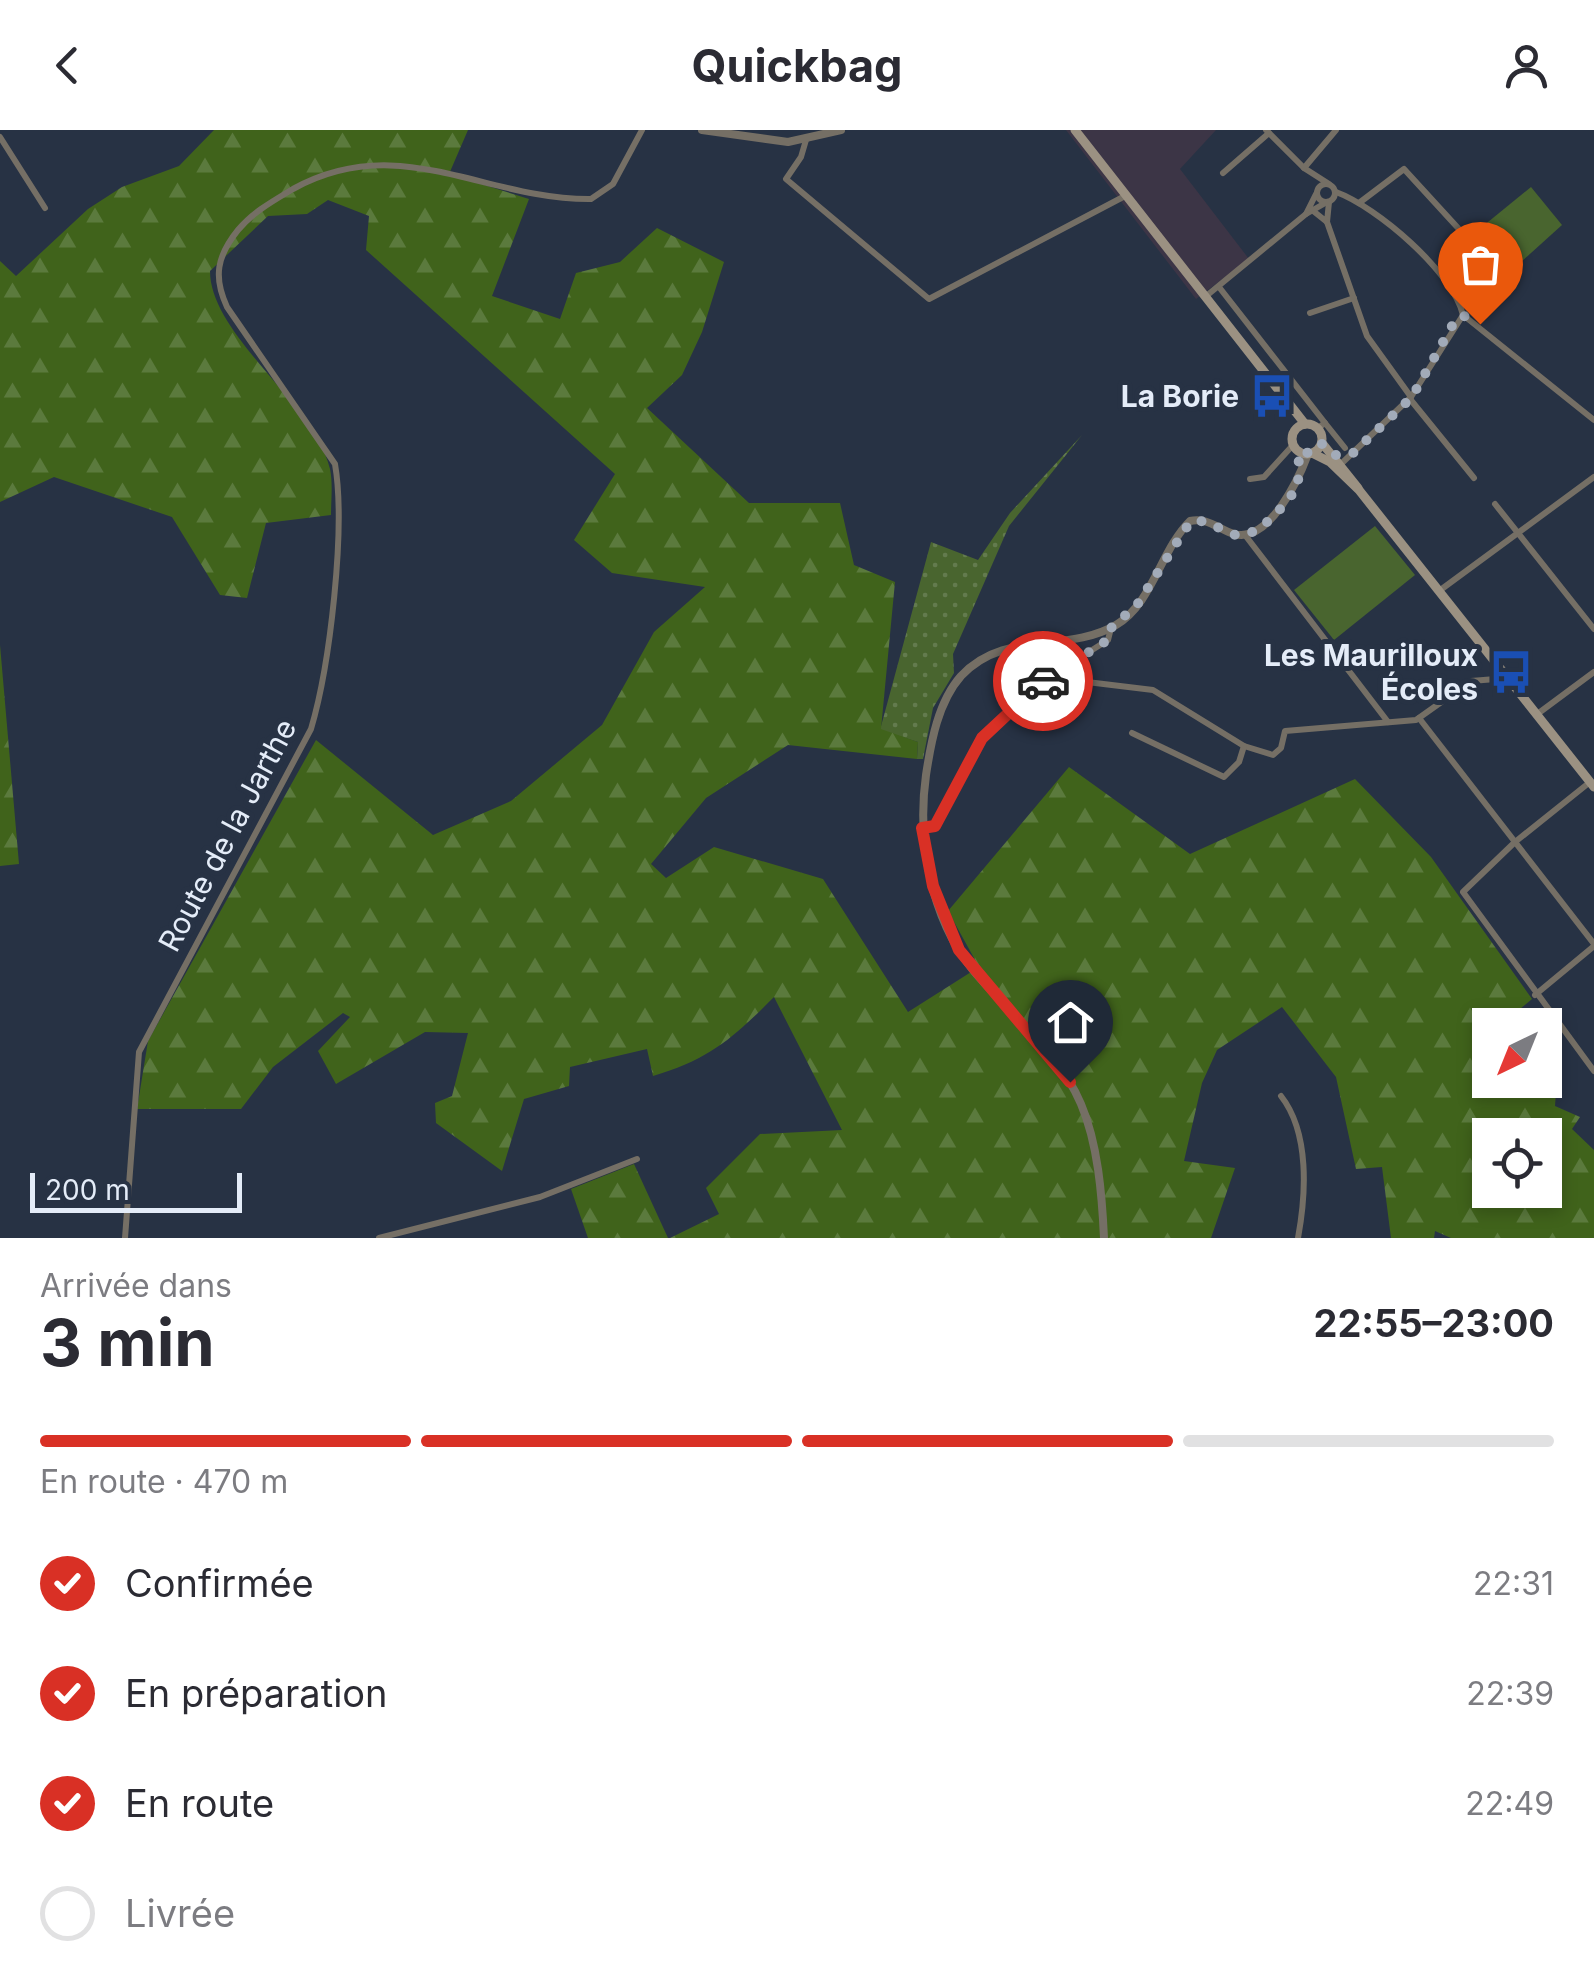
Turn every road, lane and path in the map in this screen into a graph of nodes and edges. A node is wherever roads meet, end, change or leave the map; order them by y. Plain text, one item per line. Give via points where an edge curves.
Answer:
1 (642, 130) edge
2 (702, 130) edge
3 (841, 130) edge
4 (1075, 130) edge
5 (1336, 130) edge
6 (1268, 131) edge
7 (0, 137) edge
8 (806, 140) junction
9 (1304, 168) junction
10 (1224, 172) dead end
11 (1329, 184) junction
12 (1318, 190) junction
13 (1336, 192) junction
14 (1125, 196) junction
15 (1328, 202) junction
16 (1358, 203) junction
17 (45, 208) dead end
18 (1309, 212) junction
19 (1327, 222) junction
20 (1458, 228) dead end
21 (1218, 287) junction
22 (1205, 297) junction
23 (1354, 298) junction
24 (1310, 313) dead end
25 (1462, 315) junction
26 (1411, 398) junction
27 (1594, 420) edge
28 (1300, 426) junction
29 (1321, 426) junction
30 (1322, 444) junction
31 (1344, 448) dead end
32 (1307, 452) junction
33 (1338, 459) junction
34 (1474, 478) dead end
35 (1594, 478) edge
36 (1250, 479) dead end
37 (1360, 490) junction
38 (1495, 504) dead end
39 (1518, 533) junction
40 (1245, 535) junction
41 (1439, 591) junction
42 (1111, 628) junction
43 (1594, 629) edge
44 (1073, 659) junction
45 (1594, 672) edge
46 (1508, 678) junction
47 (1536, 715) junction
48 (1419, 718) junction
49 (1389, 723) junction
50 (1132, 733) dead end
51 (1244, 746) junction
52 (1592, 785) edge
53 (922, 828) junction
54 (1515, 842) junction
55 (1594, 945) edge
56 (1535, 995) junction
57 (1594, 1070) edge
58 (1281, 1096) dead end
59 (637, 1159) dead end
60 (125, 1238) edge
61 (379, 1238) edge
62 (1104, 1238) edge
63 (1298, 1238) edge

1 - 60 street, Route de la Jarthe via 612,184 591,200 436,167 388,162 338,169 264,207 222,254 217,280 227,307 335,464 333,578 311,729 139,1052
2 - 8 street
3 - 8 street
4 - 14 main road
5 - 9 street
6 - 9 street
6 - 10 street
7 - 17 street
8 - 14 street via 786,179 928,299
9 - 11 street
9 - 12 street
11 - 12 street
11 - 13 street
12 - 15 street
12 - 18 street
13 - 15 street
13 - 16 street
14 - 22 main road
15 - 18 street
15 - 19 street
16 - 20 street via 1404,169
16 - 25 street via 1418,250 1456,297
18 - 19 street
18 - 21 street
19 - 23 street
21 - 22 street
21 - 29 street
22 - 28 main road
23 - 24 street
23 - 26 street via 1367,336
25 - 26 street
25 - 27 street
26 - 33 street via 1352,454
26 - 34 street
28 - 29 main road
28 - 32 main road
29 - 30 main road
29 - 31 street
30 - 32 main road
30 - 33 main road
32 - 33 street
32 - 36 street
32 - 37 main road
32 - 40 street via 1301,477 1276,511
33 - 37 main road
35 - 39 street
37 - 41 main road
38 - 39 street
39 - 41 street
39 - 43 street
40 - 42 street via 1190,522 1137,605
40 - 49 street
41 - 46 main road
42 - 44 street via 1108,640
42 - 53 street via 1000,648 959,678 934,734
44 - 51 street via 1087,682 1153,690
44 - 53 street via 989,729 935,826
45 - 47 street
46 - 47 main road
46 - 48 street via 1471,681
47 - 52 main road
48 - 49 street
48 - 54 street
49 - 51 street via 1283,734 1273,755
50 - 51 street via 1224,777
52 - 54 street
53 - 62 street via 933,886 959,950 1055,1060 1082,1105
54 - 55 street
54 - 56 street via 1463,892
55 - 56 street
56 - 57 street
58 - 63 street via 1290,1108 1307,1189
59 - 61 street via 540,1198

